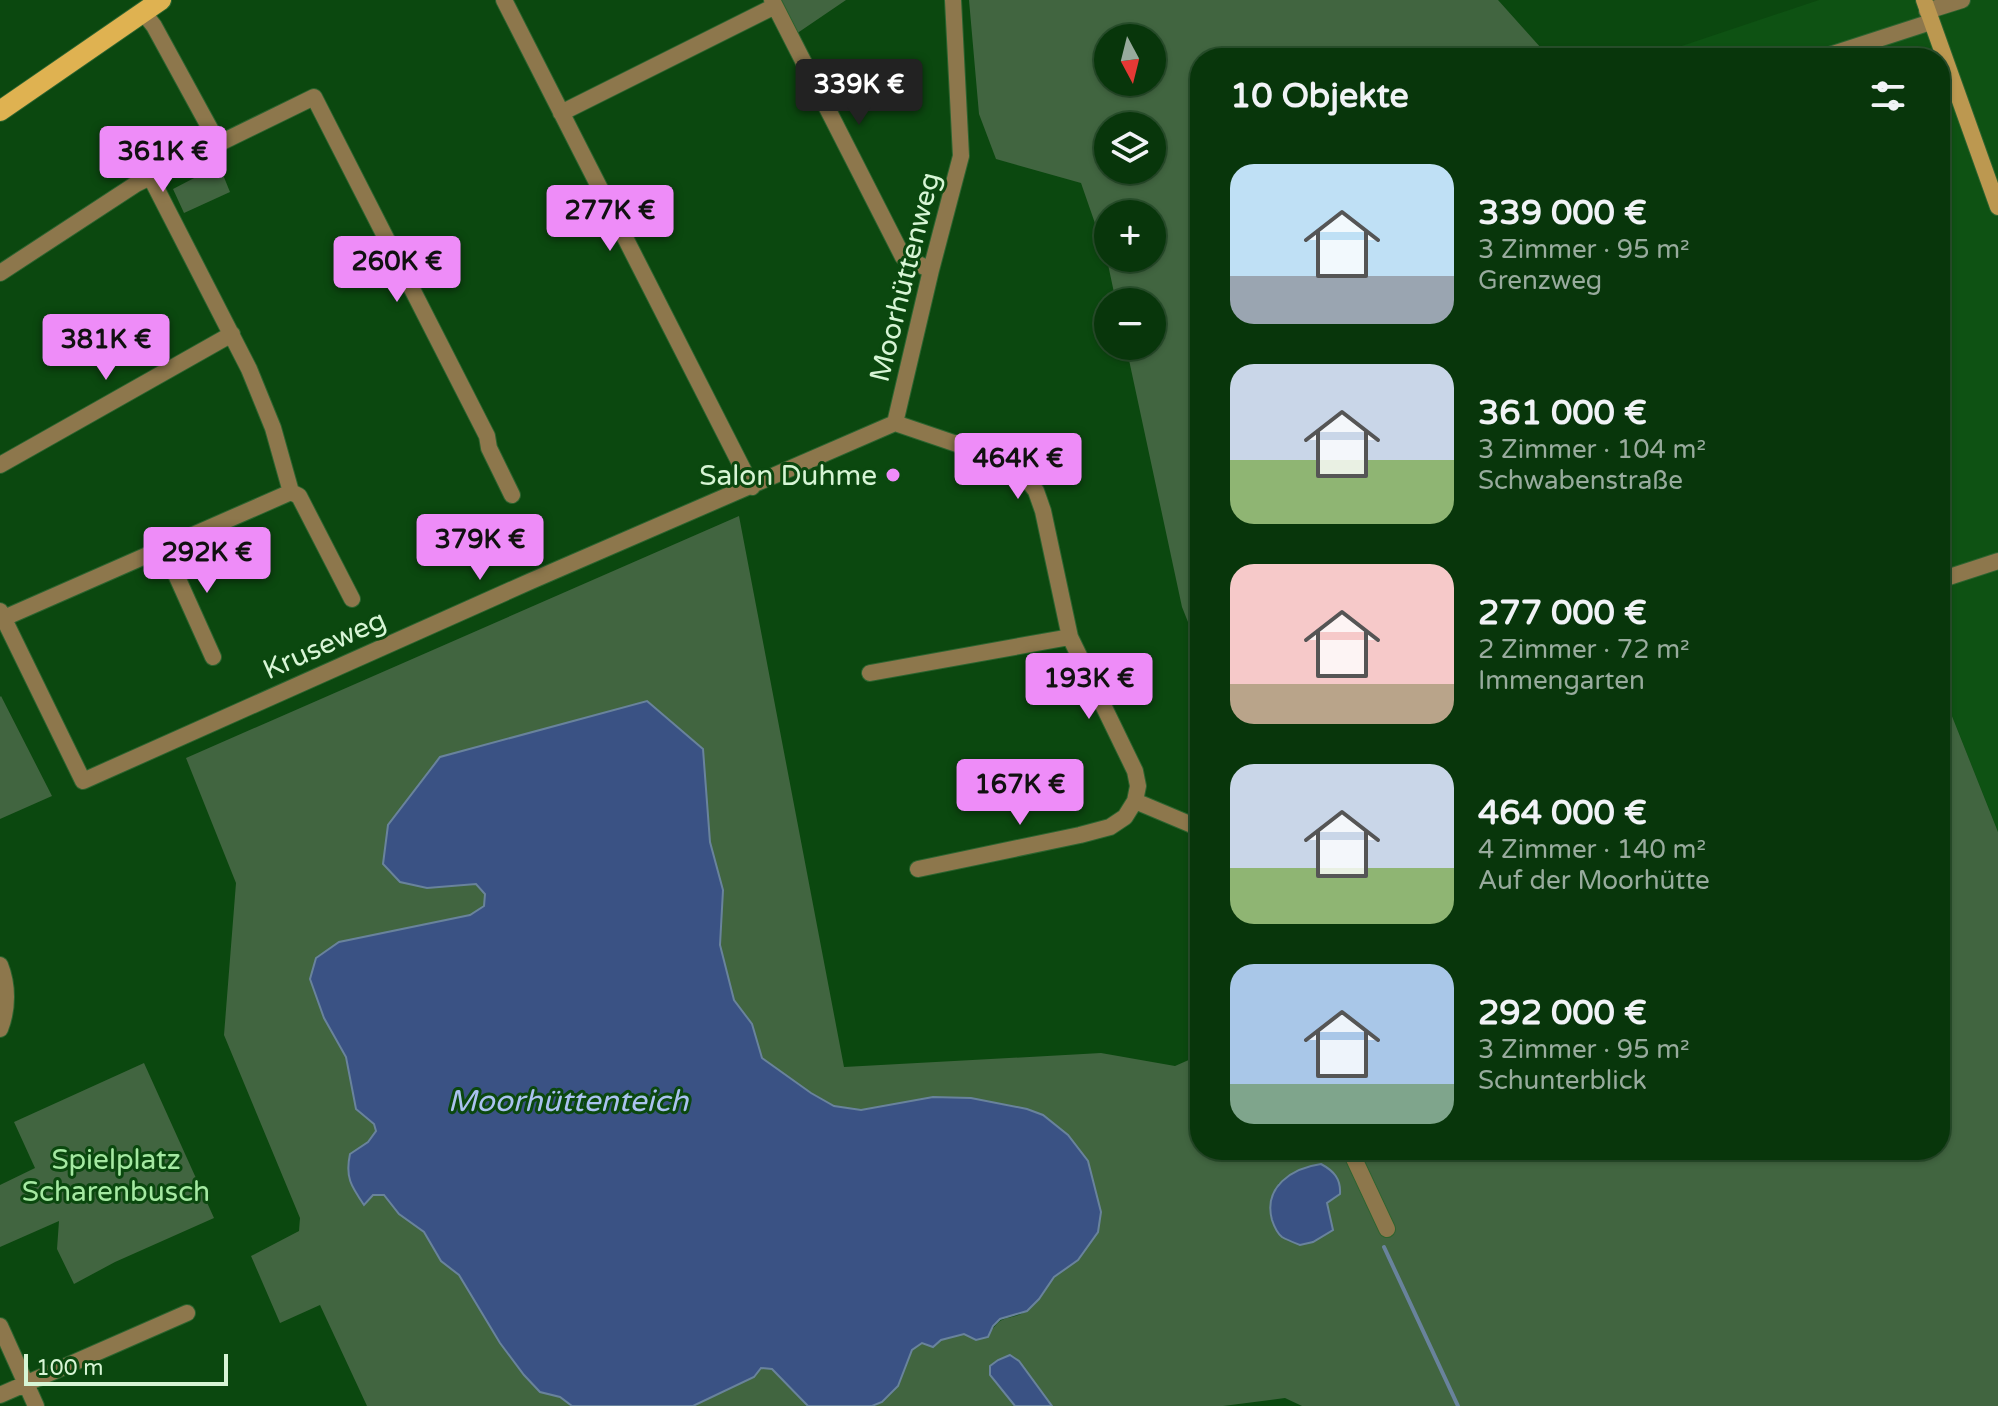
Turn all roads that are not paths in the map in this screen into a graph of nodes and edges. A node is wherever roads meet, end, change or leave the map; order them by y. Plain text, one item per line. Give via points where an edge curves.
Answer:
1 (161, 0) edge
2 (504, 0) edge
3 (953, 0) edge
4 (1962, 0) edge
5 (774, 3) edge
6 (1927, 11) edge
7 (143, 12) junction
8 (1843, 48) edge
9 (1940, 48) edge
10 (1950, 74) edge
11 (0, 111) edge
12 (561, 113) junction
13 (219, 145) junction
14 (151, 178) junction
15 (1998, 207) edge
16 (931, 270) junction
17 (0, 273) edge
18 (232, 334) junction
19 (895, 423) junction
20 (0, 465) edge
21 (752, 487) junction
22 (291, 492) junction
23 (512, 495) dead end
24 (164, 548) junction
25 (1998, 561) edge
26 (1950, 577) edge
27 (352, 599) dead end
28 (2, 614) edge
29 (1070, 637) junction
30 (213, 657) dead end
31 (870, 673) dead end
32 (1135, 801) junction
33 (1190, 824) edge
34 (918, 869) dead end
35 (0, 965) edge
36 (0, 1029) edge
37 (1355, 1160) edge
38 (1387, 1229) dead end
39 (187, 1313) dead end
40 (0, 1326) edge
41 (26, 1384) junction
42 (0, 1395) edge
43 (36, 1406) edge

1 - 7 main road
2 - 12 street
3 - 16 street, Moorhüttenweg via 961,156
4 - 6 street
5 - 12 street
5 - 16 street via 903,257
6 - 8 street
6 - 9 street
7 - 11 main road
7 - 13 street
10 - 15 street
12 - 21 street
13 - 14 street
13 - 23 street via 314,97
14 - 17 street
14 - 18 street
16 - 19 street, Moorhüttenweg
18 - 20 street
18 - 22 street via 273,428
19 - 21 street, Kruseweg
19 - 29 street via 998,458 1023,474 1043,511
21 - 28 street, Kruseweg via 83,781
22 - 24 street
22 - 27 street via 299,496
24 - 28 street
24 - 30 street
25 - 26 street
29 - 31 street
29 - 32 street via 1135,771
32 - 33 street
32 - 34 street via 1110,827
35 - 36 street via 6,1002
37 - 38 street
39 - 41 street
40 - 41 street
41 - 42 street
41 - 43 street

